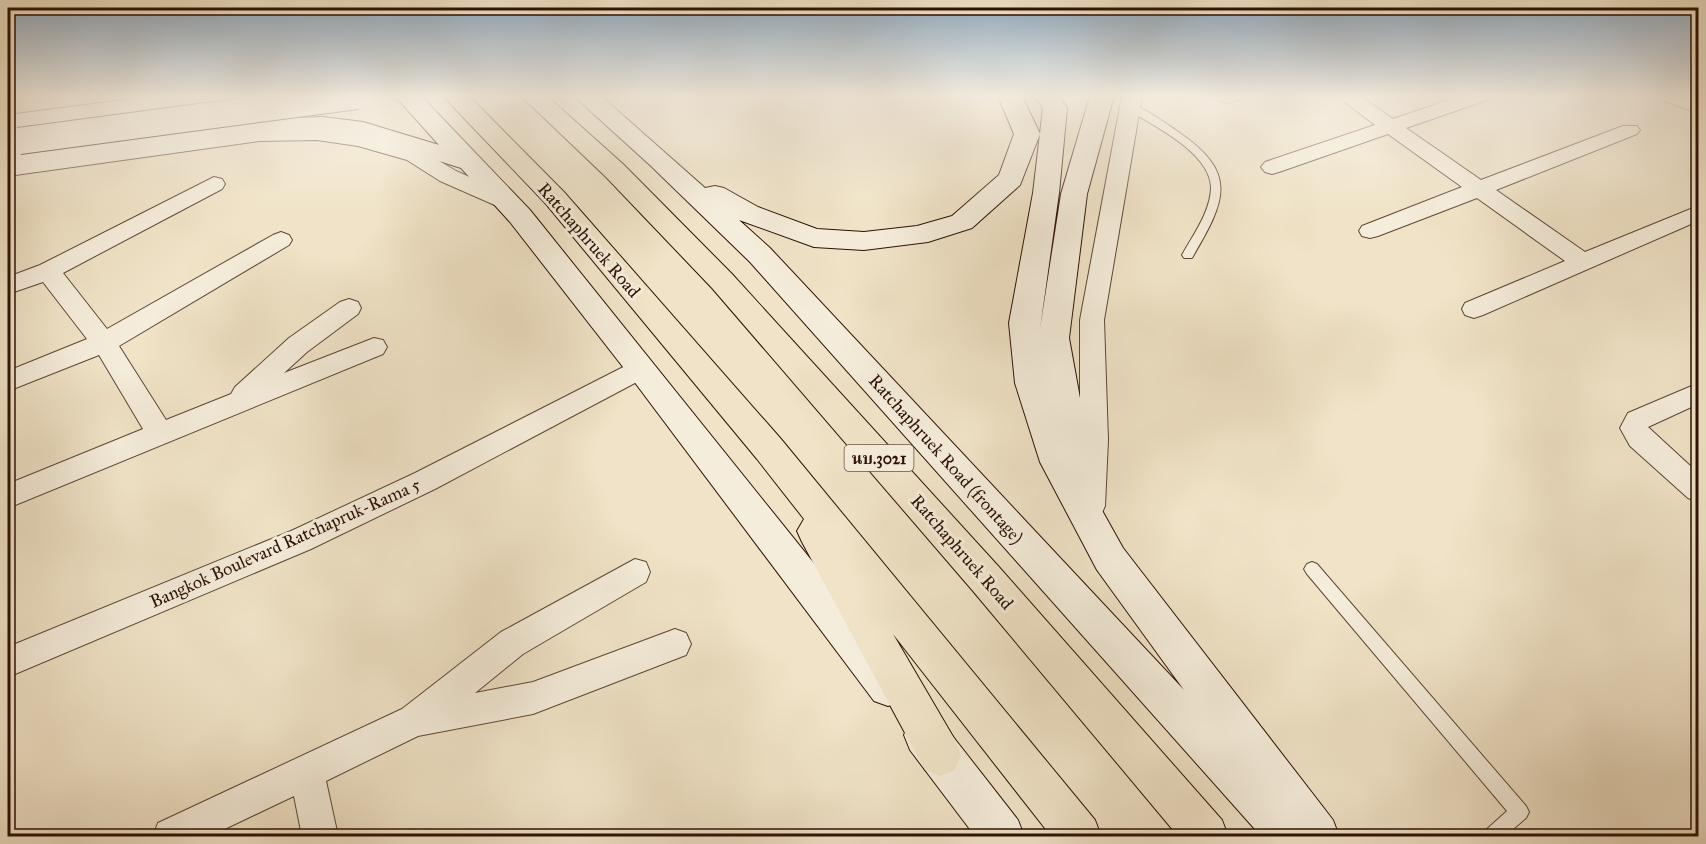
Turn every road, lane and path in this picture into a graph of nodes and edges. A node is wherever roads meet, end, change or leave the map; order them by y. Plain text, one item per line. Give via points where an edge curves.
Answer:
1 (256, 135) edge
2 (327, 135) edge
3 (383, 135) edge
4 (444, 135) edge
5 (494, 135) edge
6 (576, 135) edge
7 (632, 135) edge
8 (1027, 135) edge
9 (1052, 135) edge
10 (1103, 135) edge
11 (1174, 135) edge
12 (1365, 135) edge
13 (1402, 135) edge
14 (1616, 135) edge
15 (660, 160) junction
16 (471, 164) junction
17 (1272, 167) dead end
18 (8, 170) edge
19 (214, 184) dead end
20 (1478, 189) junction
21 (506, 201) junction
22 (1698, 213) edge
23 (1370, 231) dead end
24 (281, 240) dead end
25 (1188, 255) dead end
26 (1583, 262) junction
27 (48, 271) junction
28 (8, 286) edge
29 (349, 308) dead end
30 (1474, 309) dead end
31 (104, 343) junction
32 (374, 347) dead end
33 (641, 368) junction
34 (8, 381) edge
35 (1694, 395) dead end
36 (230, 407) junction
37 (160, 434) junction
38 (769, 449) junction
39 (1698, 490) edge
40 (8, 496) edge
41 (1110, 560) junction
42 (1312, 569) dead end
43 (635, 572) dead end
44 (675, 644) dead end
45 (8, 662) edge
46 (414, 721) junction
47 (940, 754) junction
48 (307, 774) junction
49 (171, 837) edge
50 (320, 837) edge
51 (1002, 837) edge
52 (1079, 837) edge
53 (1206, 837) edge
54 (1290, 837) edge
55 (1317, 837) edge
56 (1492, 837) edge

1 - 18 street
2 - 21 street via 414,155 448,176
3 - 16 main road
4 - 16 main road
5 - 38 main road, Ratchaphruek Road via 555,198
6 - 53 main road, Ratchaphruek Road / นบ.3021 via 722,281 986,579
7 - 15 main road, Ratchaphruek Road (frontage) / นบ.3021
8 - 15 main road via 1011,179 962,222 918,235 864,241 814,237 747,213
9 - 41 main road via 1024,323 1031,384 1057,462
10 - 41 main road via 1074,194 1054,338 1073,453
11 - 25 lane via 1204,158 1215,174 1210,214
12 - 17 street
13 - 20 street
14 - 20 street
15 - 54 main road, Ratchaphruek Road (frontage) / นบ.3021 via 760,255
16 - 21 main road
19 - 27 street
20 - 23 street
20 - 26 street
21 - 33 main road
22 - 26 street
24 - 31 street
26 - 30 street
27 - 28 street
27 - 31 street
29 - 36 street via 298,345
31 - 34 street
31 - 37 street
32 - 36 street
33 - 45 street, Bangkok Boulevard Ratchapruk-Rama 5 via 425,481 301,540
33 - 47 main road
35 - 39 street via 1638,420 1634,428 1640,438
36 - 37 street
37 - 40 street
38 - 47 main road
38 - 52 main road, Ratchaphruek Road
41 - 55 main road
42 - 56 lane via 1520,812
43 - 46 street via 512,643
44 - 46 street via 533,698
46 - 48 street
47 - 51 main road
48 - 49 street
48 - 50 street

